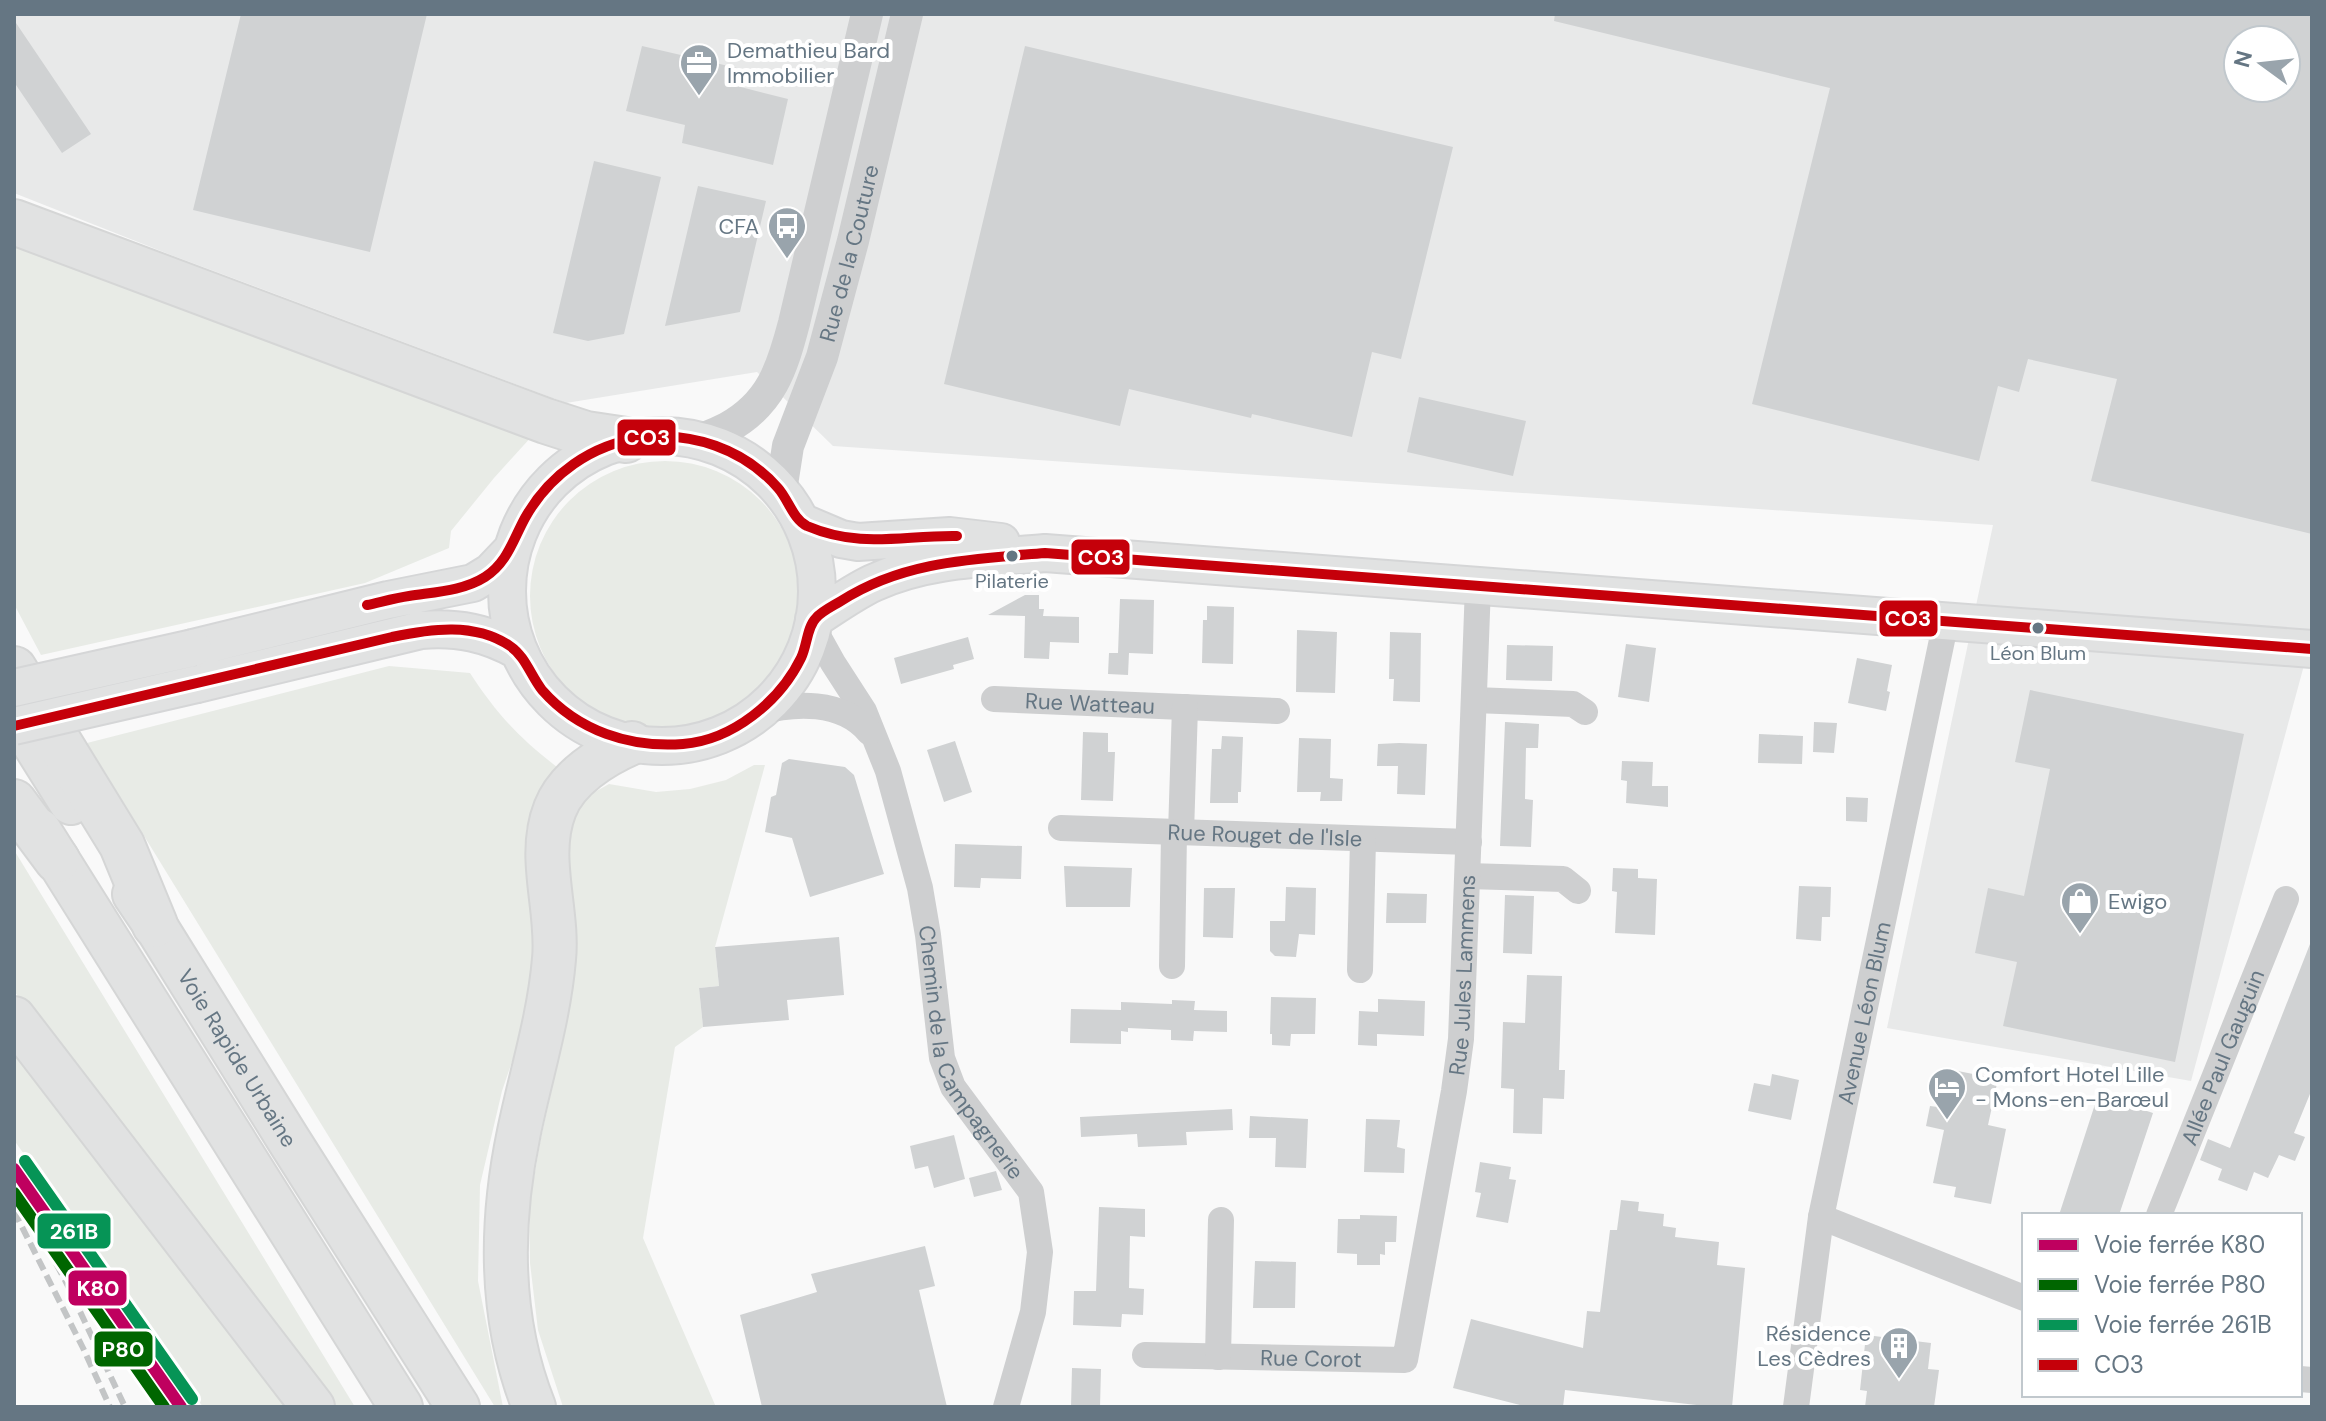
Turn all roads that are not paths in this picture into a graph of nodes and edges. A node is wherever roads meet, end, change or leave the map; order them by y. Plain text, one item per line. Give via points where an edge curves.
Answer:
1 (907, 14) edge
2 (861, 15) edge
3 (14, 222) edge
4 (697, 439) junction
5 (626, 440) junction
6 (781, 491) junction
7 (801, 522) junction
8 (512, 550) junction
9 (1045, 553) junction
10 (1478, 586) junction
11 (1946, 621) junction
12 (813, 623) junction
13 (2312, 649) edge
14 (519, 651) junction
15 (14, 669) edge
16 (14, 688) edge
17 (994, 699) dead end
18 (1474, 700) junction
19 (1185, 707) junction
20 (1277, 711) dead end
21 (14, 712) edge
22 (1585, 712) dead end
23 (757, 713) junction
24 (14, 726) edge
25 (877, 741) junction
26 (632, 743) junction
27 (14, 788) edge
28 (14, 802) edge
29 (1061, 828) dead end
30 (1178, 832) junction
31 (1363, 839) junction
32 (1469, 842) junction
33 (57, 860) junction
34 (1468, 876) junction
35 (1578, 891) dead end
36 (2286, 899) dead end
37 (155, 925) junction
38 (1172, 966) dead end
39 (1360, 970) dead end
40 (14, 1018) edge
41 (2160, 1213) edge
42 (1821, 1217) junction
43 (1221, 1220) dead end
44 (2022, 1297) edge
45 (1145, 1355) dead end
46 (1218, 1357) junction
47 (1405, 1360) joint
48 (313, 1407) edge
49 (401, 1407) edge
50 (458, 1407) edge
51 (534, 1407) edge
52 (1006, 1407) edge
53 (1796, 1407) edge

1 - 6 street, Rue de la Couture via 853,241 826,343 788,446
2 - 4 street, Rue de la Couture via 781,370 754,409 723,430
3 - 5 highway via 546,421
4 - 5 main road
4 - 6 main road via 743,459
5 - 8 main road via 590,453 559,475 533,504
6 - 7 main road
7 - 9 main road via 849,541 950,536
7 - 12 main road via 816,577
8 - 14 main road via 507,601
8 - 16 main road, bridge via 473,583
9 - 10 main road
9 - 12 main road via 945,562 907,571 874,583
10 - 11 main road
10 - 18 street, Rue Jules Lammens
11 - 13 main road
11 - 42 street, Avenue Léon Blum
12 - 23 main road via 788,681
12 - 25 street, Chemin de la Campagnerie
14 - 24 main road, bridge via 469,631 421,630
14 - 26 main road via 533,677 564,711 589,728
15 - 37 highway via 122,845
17 - 19 street, Rue Watteau
18 - 22 street via 1573,704
18 - 32 street, Rue Jules Lammens
19 - 20 street, Rue Watteau
19 - 30 street, Rue Watteau
21 - 37 highway, Voie Rapide Urbaine
23 - 25 street, Chemin de la Campagnerie via 832,708 859,721
23 - 26 main road via 705,740 661,746
25 - 52 street, Chemin de la Campagnerie via 920,888 942,1058 953,1087 1031,1192 1040,1252 1037,1282
26 - 51 highway via 565,790 549,831 552,981 507,1198 504,1250 517,1352
27 - 33 highway
28 - 33 highway
29 - 30 street, Rue Rouget de l'Isle
30 - 31 street, Rue Rouget de l'Isle
30 - 38 street, Rue Watteau
31 - 32 street, Rue Rouget de l'Isle
31 - 39 street
32 - 34 street, Rue Jules Lammens
33 - 49 highway
34 - 35 street via 1563,879
34 - 47 street, Rue Jules Lammens via 1459,1060
36 - 41 street, Allée Paul Gauguin
37 - 50 highway, Voie Rapide Urbaine
40 - 48 highway
42 - 44 street
42 - 53 street, Avenue Léon Blum
43 - 46 street
45 - 46 street, Rue Corot
46 - 47 street, Rue Corot

